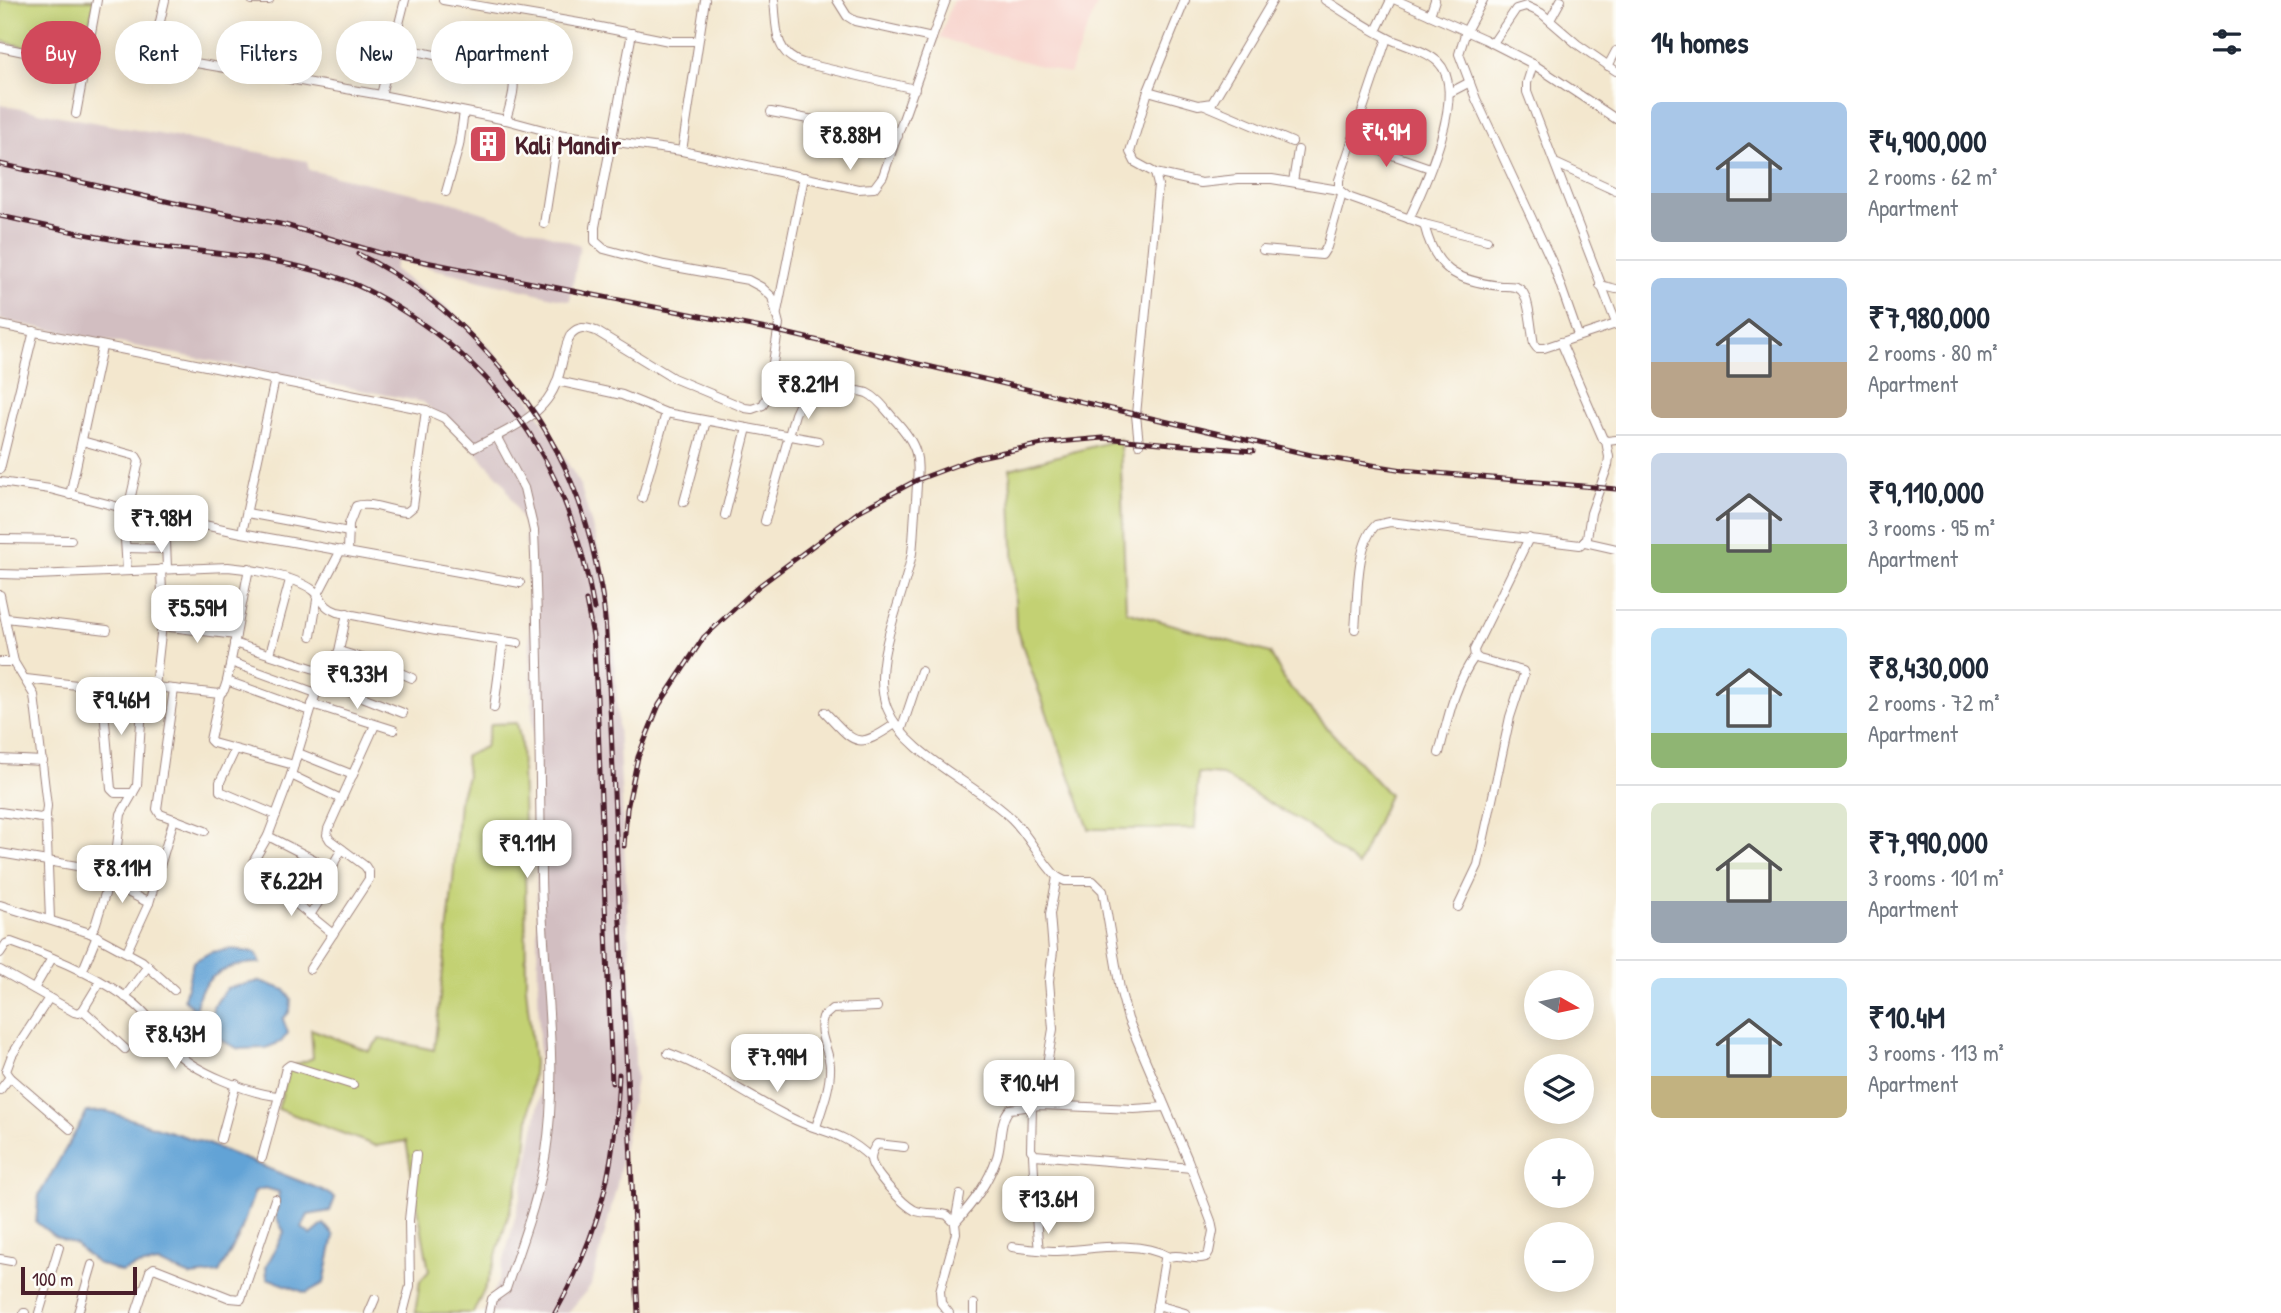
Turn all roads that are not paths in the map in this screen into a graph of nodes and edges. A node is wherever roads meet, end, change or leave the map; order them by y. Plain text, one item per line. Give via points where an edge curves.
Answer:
1 (97, 0) edge
2 (165, 0) edge
3 (252, 0) edge
4 (269, 0) edge
5 (405, 0) edge
6 (443, 0) edge
7 (515, 0) edge
8 (705, 0) edge
9 (774, 0) edge
10 (837, 0) edge
11 (946, 0) edge
12 (1185, 0) edge
13 (1273, 0) edge
14 (1325, 0) edge
15 (1393, 0) edge
16 (1435, 0) edge
17 (1483, 0) edge
18 (1561, 0) edge
19 (513, 12) junction
20 (1430, 15) junction
21 (1550, 20) junction
22 (93, 21) edge
23 (400, 21) edge
24 (1376, 31) junction
25 (1466, 31) junction
26 (632, 33) junction
27 (932, 38) junction
28 (1387, 38) junction
29 (698, 41) junction
30 (1493, 43) junction
31 (0, 47) edge
32 (21, 51) edge
33 (417, 51) edge
34 (1616, 51) edge
35 (1533, 64) junction
36 (1612, 69) edge
37 (1470, 82) junction
38 (82, 84) edge
39 (384, 84) edge
40 (915, 89) junction
41 (1148, 90) junction
42 (1449, 93) junction
43 (381, 95) junction
44 (1205, 105) junction
45 (464, 112) junction
46 (771, 112) dead end
47 (76, 114) dead end
48 (1616, 118) edge
49 (506, 120) junction
50 (558, 134) junction
51 (898, 136) junction
52 (1352, 141) junction
53 (611, 142) junction
54 (682, 151) junction
55 (1557, 164) junction
56 (1430, 169) junction
57 (1155, 173) junction
58 (804, 177) junction
59 (1293, 182) junction
60 (1616, 191) edge
61 (446, 192) dead end
62 (1341, 192) junction
63 (1409, 219) junction
64 (544, 224) dead end
65 (1424, 224) junction
66 (1486, 240) dead end
67 (1264, 250) dead end
68 (1600, 285) junction
69 (1616, 289) edge
70 (777, 312) junction
71 (1616, 324) edge
72 (0, 325) edge
73 (33, 331) junction
74 (1578, 335) junction
75 (1561, 342) junction
76 (102, 347) junction
77 (275, 379) junction
78 (557, 381) junction
79 (768, 395) junction
80 (802, 399) junction
81 (426, 410) junction
82 (666, 413) junction
83 (706, 422) junction
84 (747, 428) junction
85 (496, 436) junction
86 (790, 436) junction
87 (818, 440) dead end
88 (1616, 440) edge
89 (82, 441) junction
90 (1606, 441) junction
91 (1139, 444) dead end
92 (0, 469) edge
93 (0, 482) edge
94 (70, 495) junction
95 (642, 498) dead end
96 (684, 502) dead end
97 (126, 508) junction
98 (247, 513) junction
99 (725, 515) dead end
100 (165, 516) junction
101 (765, 521) dead end
102 (349, 532) junction
103 (242, 533) junction
104 (0, 538) edge
105 (1530, 538) junction
106 (71, 540) dead end
107 (1585, 542) junction
108 (126, 548) junction
109 (166, 549) junction
110 (1616, 549) edge
111 (344, 551) junction
112 (164, 569) junction
113 (249, 569) junction
114 (128, 571) junction
115 (0, 574) edge
116 (290, 580) junction
117 (520, 583) dead end
118 (318, 594) junction
119 (0, 595) edge
120 (347, 613) junction
121 (5, 618) junction
122 (162, 626) junction
123 (107, 629) dead end
124 (1355, 629) dead end
125 (312, 636) dead end
126 (235, 639) junction
127 (503, 641) junction
128 (517, 643) dead end
129 (339, 651) junction
130 (270, 654) junction
131 (1475, 656) junction
132 (0, 662) edge
133 (14, 662) junction
134 (231, 662) junction
135 (921, 671) dead end
136 (327, 673) junction
137 (412, 678) dead end
138 (26, 679) junction
139 (227, 681) junction
140 (322, 681) junction
141 (155, 687) junction
142 (102, 688) junction
143 (174, 689) junction
144 (143, 690) junction
145 (316, 693) junction
146 (219, 694) junction
147 (311, 708) junction
148 (494, 708) dead end
149 (825, 712) dead end
150 (402, 713) dead end
151 (895, 724) junction
152 (375, 725) junction
153 (394, 730) dead end
154 (901, 732) junction
155 (235, 750) junction
156 (298, 753) junction
157 (1439, 753) dead end
158 (0, 759) edge
159 (44, 761) junction
160 (294, 765) junction
161 (291, 775) junction
162 (353, 775) junction
163 (133, 793) junction
164 (341, 799) junction
165 (0, 812) edge
166 (46, 815) junction
167 (276, 815) junction
168 (174, 819) junction
169 (205, 831) dead end
170 (268, 836) junction
171 (342, 849) junction
172 (0, 853) edge
173 (48, 860) junction
174 (315, 860) dead end
175 (253, 862) dead end
176 (1057, 877) junction
177 (267, 880) dead end
178 (109, 881) junction
179 (149, 903) junction
180 (0, 905) edge
181 (1458, 907) dead end
182 (310, 915) junction
183 (50, 919) junction
184 (94, 934) junction
185 (333, 934) junction
186 (127, 951) junction
187 (0, 953) edge
188 (52, 958) junction
189 (148, 966) junction
190 (310, 969) dead end
191 (0, 970) edge
192 (82, 972) junction
193 (100, 982) junction
194 (34, 989) junction
195 (174, 990) dead end
196 (125, 997) junction
197 (49, 998) junction
198 (877, 1007) dead end
199 (83, 1010) junction
200 (125, 1049) dead end
201 (668, 1053) dead end
202 (10, 1077) junction
203 (236, 1084) junction
204 (353, 1084) dead end
205 (0, 1090) edge
206 (279, 1096) junction
207 (1036, 1105) junction
208 (1165, 1107) junction
209 (816, 1127) junction
210 (69, 1129) dead end
211 (221, 1139) dead end
212 (904, 1147) dead end
213 (1033, 1155) junction
214 (416, 1156) dead end
215 (262, 1158) dead end
216 (871, 1158) junction
217 (1192, 1168) junction
218 (960, 1195) dead end
219 (275, 1199) dead end
220 (955, 1223) junction
221 (60, 1247) dead end
222 (1012, 1247) dead end
223 (1039, 1250) junction
224 (1167, 1256) junction
225 (0, 1259) edge
226 (11, 1261) dead end
227 (92, 1265) dead end
228 (375, 1299) dead end
229 (1156, 1309) edge
230 (39, 1313) edge
231 (78, 1313) edge
232 (136, 1313) edge
233 (369, 1313) edge
234 (403, 1313) edge
235 (489, 1313) edge
236 (949, 1313) edge
237 (1185, 1313) edge

1 - 22 street
2 - 43 street via 155,43 155,52 161,57
3 - 4 street
5 - 23 street
6 - 19 street
7 - 19 street
8 - 29 street
9 - 40 street via 779,39 791,58
10 - 27 street via 855,21
11 - 27 street
12 - 41 street
13 - 44 street via 1218,95
14 - 24 street
15 - 20 street
15 - 24 street
16 - 20 street
17 - 25 street
18 - 21 street
19 - 26 street
20 - 25 street
21 - 30 street via 1522,6
21 - 36 street
24 - 28 street
25 - 30 street
25 - 37 street via 1460,54
26 - 29 street
26 - 53 street
27 - 40 street
28 - 42 street via 1437,61 1446,75
28 - 52 street
29 - 54 street
30 - 35 street
31 - 32 street
33 - 49 street via 512,74
34 - 36 street
35 - 48 street
35 - 55 street via 1527,92
37 - 42 street
37 - 74 street via 1553,264
38 - 47 street
39 - 43 street
40 - 51 street
41 - 44 street
41 - 57 street via 1130,152 1135,162
42 - 56 street
43 - 45 street
44 - 59 street via 1295,146
45 - 49 street
45 - 61 street
46 - 51 street
49 - 50 street
50 - 53 street
50 - 64 street
51 - 58 street via 874,188
52 - 56 street
52 - 62 street via 1339,180
53 - 54 street
53 - 70 street via 595,227 598,245 664,265 748,280 772,297
54 - 58 street
55 - 60 street
55 - 68 street
56 - 63 street
57 - 59 street via 1201,183 1238,179
57 - 91 street via 1158,185 1136,415
58 - 70 street
59 - 62 street
62 - 63 street
62 - 67 street via 1322,255
63 - 65 street
65 - 66 street
65 - 75 street via 1429,245 1443,265 1464,278 1522,291 1535,346
68 - 69 street
68 - 71 street
70 - 79 street via 779,331
71 - 74 street
72 - 73 street
73 - 76 street
73 - 92 street
74 - 75 street
75 - 90 street
76 - 77 street
76 - 89 street
77 - 81 street
77 - 98 street
78 - 79 street via 567,342 576,328 583,327 673,378 732,404 752,409 763,405
78 - 82 street via 622,395
78 - 85 street via 534,415
79 - 80 street
80 - 86 street
80 - 151 street via 852,391 870,394 915,446 918,467 912,554 884,661 882,688
81 - 85 street via 444,418 474,448
81 - 102 street via 413,507 399,512 356,506
82 - 83 street
82 - 95 street
83 - 84 street
83 - 96 street
84 - 86 street
84 - 99 street
85 - 235 street via 524,488 534,531 543,948 551,1086 540,1180 506,1289 492,1300
86 - 87 street
86 - 101 street
88 - 90 street
89 - 94 street
89 - 97 street via 136,456 139,461
90 - 107 street via 1608,465
93 - 94 street
94 - 97 street
97 - 100 street
97 - 108 street
98 - 102 street
98 - 103 street
100 - 103 street
100 - 109 street
102 - 111 street
103 - 111 street
104 - 106 street
105 - 107 street via 1577,545
105 - 124 street via 1390,522 1376,525 1361,563
105 - 131 street
107 - 110 street
108 - 109 street
108 - 114 street
109 - 112 street
111 - 117 street
111 - 118 street
112 - 113 street
112 - 114 street
112 - 122 street
113 - 116 street
113 - 126 street
114 - 115 street
116 - 118 street
116 - 130 street
118 - 120 street via 324,605
118 - 125 street
119 - 121 street
120 - 127 street
120 - 129 street
121 - 123 street
121 - 133 street
122 - 126 street
122 - 141 street
126 - 130 street
126 - 134 street
127 - 128 street
127 - 148 street
129 - 136 street
129 - 137 street
130 - 136 street
131 - 157 street via 1454,695
131 - 181 street via 1524,674 1510,717 1478,865
132 - 133 street
133 - 138 street
134 - 139 street
134 - 145 street
135 - 154 street
136 - 140 street
138 - 142 street
138 - 159 street via 34,695
139 - 146 street
139 - 147 street
140 - 145 street
140 - 150 street
141 - 143 street
141 - 144 street
142 - 144 street
142 - 163 street via 111,789
143 - 146 street
143 - 168 street via 157,803 160,814
144 - 163 street via 138,778
145 - 147 street
146 - 155 street via 209,740
147 - 152 street
147 - 156 street
149 - 151 street via 859,742 877,737
151 - 154 street
152 - 153 street
152 - 162 street
154 - 176 street via 914,747 1009,816
155 - 160 street
155 - 167 street via 220,791
156 - 160 street
156 - 162 street
158 - 159 street
159 - 166 street
160 - 161 street
161 - 164 street
161 - 167 street
162 - 164 street
163 - 178 street via 121,814
164 - 171 street via 327,835
165 - 166 street
166 - 173 street
167 - 170 street
168 - 169 street
168 - 179 street
170 - 174 street
170 - 175 street
171 - 182 street via 327,889
171 - 185 street via 365,866 369,879
172 - 173 street
173 - 178 street via 77,866
173 - 183 street
176 - 207 street via 1050,915 1053,1029
176 - 208 street via 1093,881 1103,891 1128,1019
177 - 182 street
178 - 179 street
178 - 184 street
179 - 186 street
180 - 183 street
182 - 185 street
183 - 184 street
184 - 186 street
184 - 192 street
185 - 190 street
186 - 189 street
187 - 188 street via 11,942
188 - 192 street
188 - 194 street
189 - 195 street
189 - 196 street
191 - 194 street
192 - 193 street
193 - 196 street
193 - 199 street
194 - 197 street
196 - 203 street via 148,1016 183,1059
197 - 199 street via 74,1012
197 - 202 street via 12,1055 6,1071
198 - 209 street via 832,1009 823,1017 821,1030 831,1068
199 - 200 street
201 - 209 street via 782,1114
202 - 205 street
202 - 210 street
203 - 206 street
203 - 211 street
204 - 206 street via 290,1065
206 - 215 street
207 - 208 street
207 - 213 street
207 - 220 street via 1016,1106 1005,1113 1002,1143 991,1172 978,1198
208 - 217 street
209 - 216 street via 850,1140
212 - 216 street via 877,1144
213 - 217 street
213 - 223 street
214 - 234 street via 409,1220 410,1286
216 - 220 street via 878,1174 908,1206 947,1215
217 - 224 street via 1211,1221 1209,1252 1198,1260
218 - 220 street
219 - 232 street via 241,1299 153,1268
220 - 236 street via 939,1298
221 - 230 street
222 - 223 street
223 - 224 street via 1093,1246
224 - 229 street
225 - 226 street
227 - 231 street
228 - 233 street
229 - 237 street

